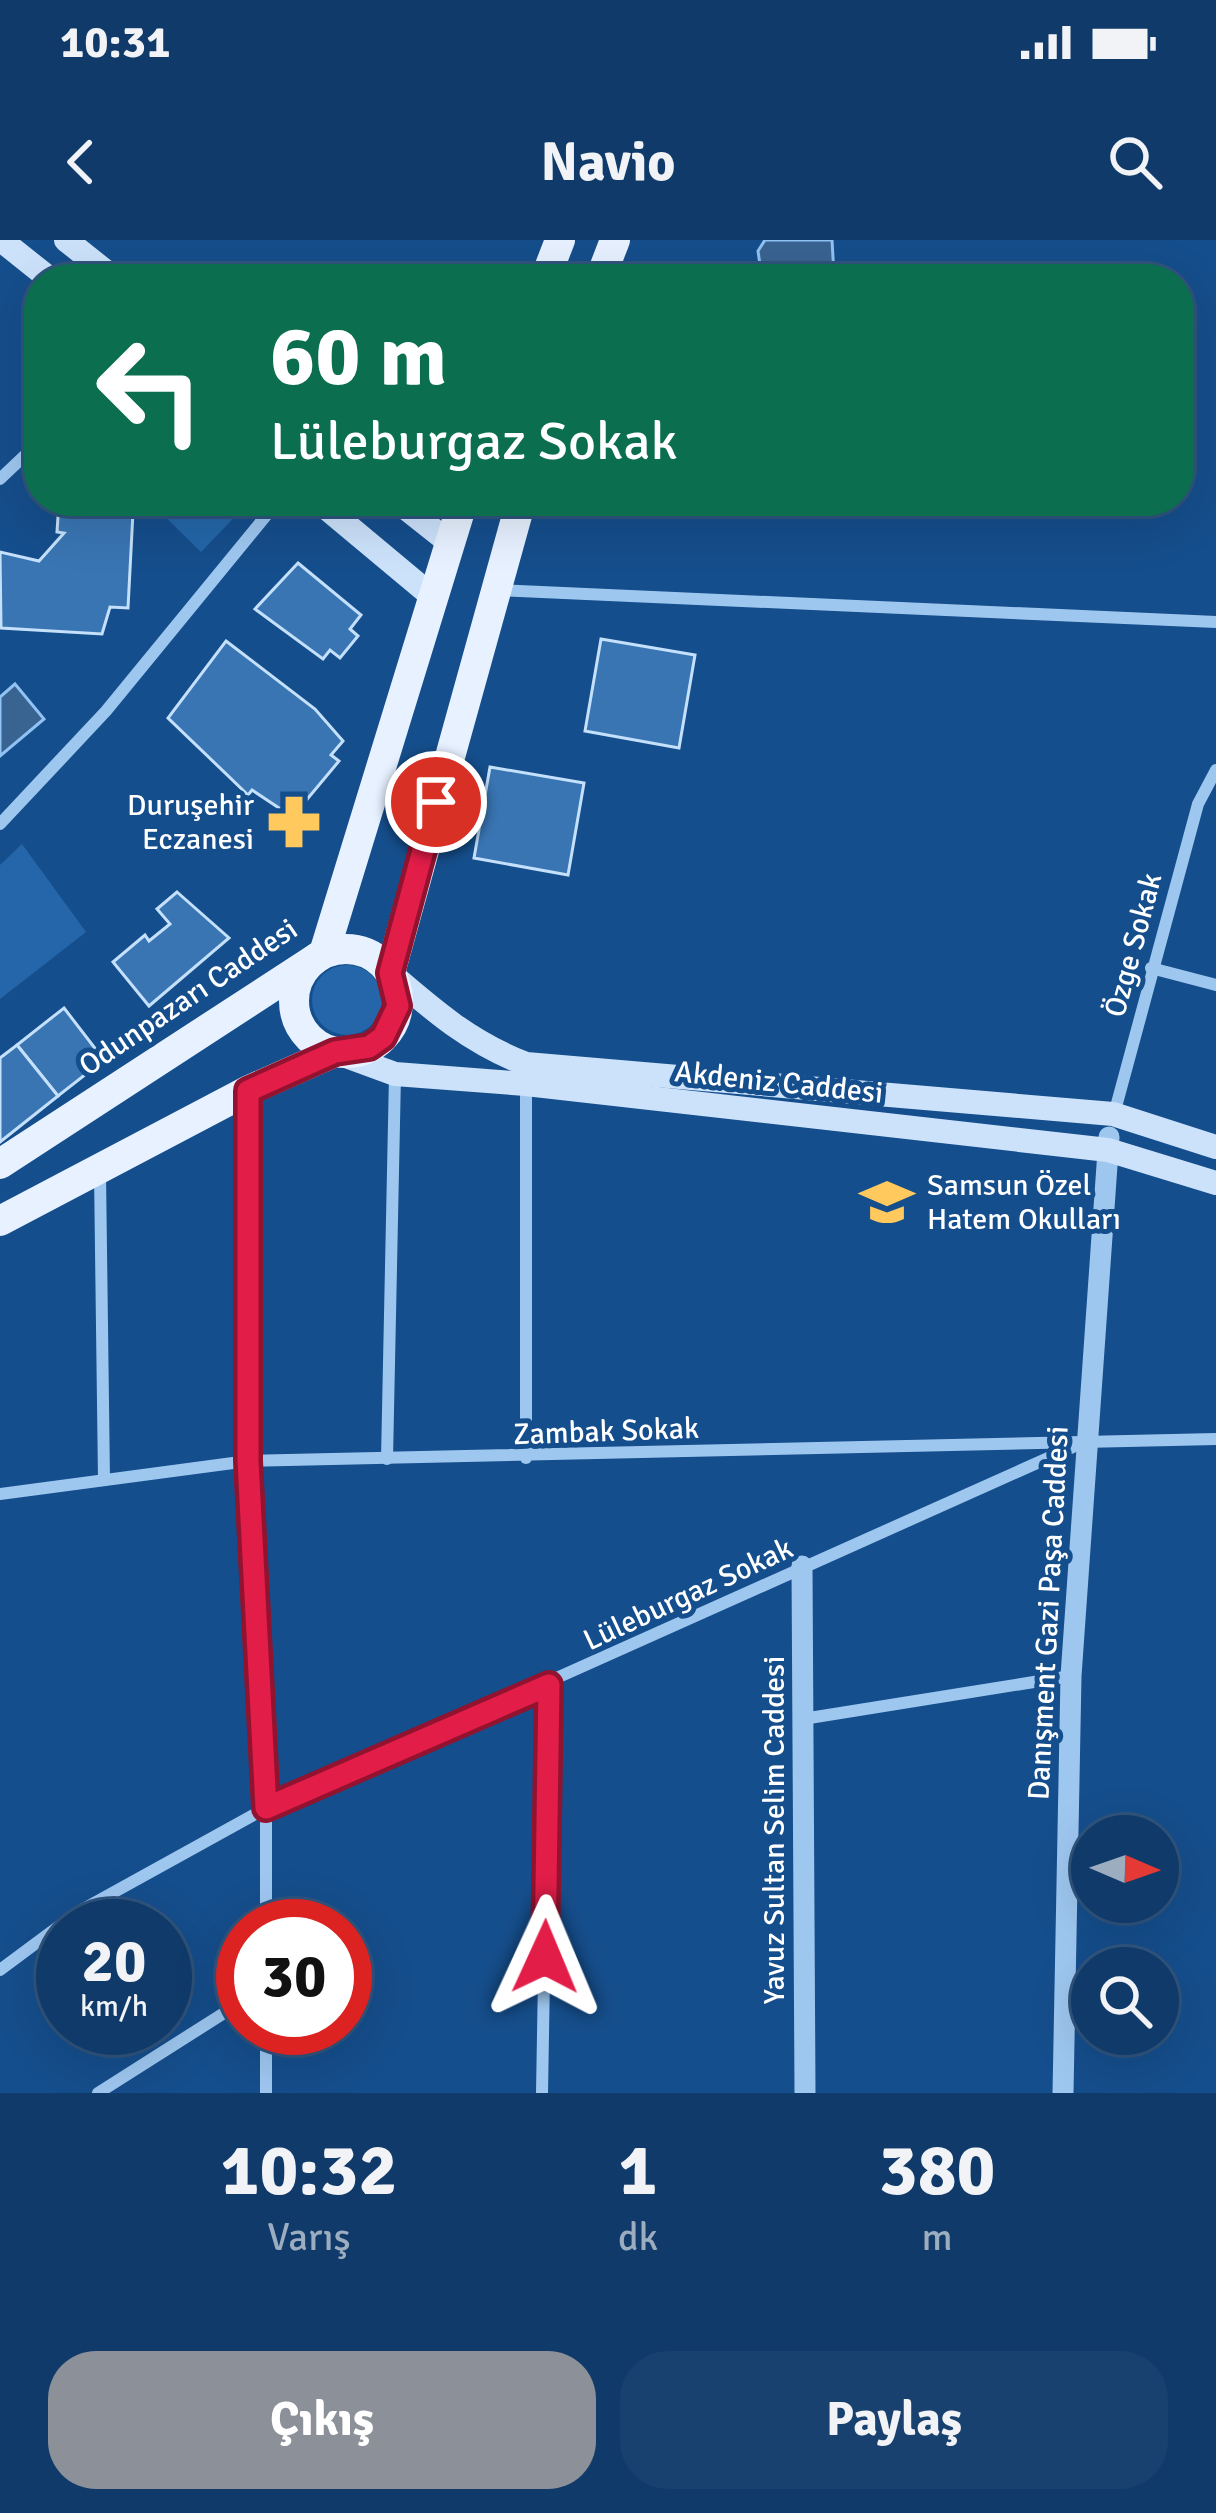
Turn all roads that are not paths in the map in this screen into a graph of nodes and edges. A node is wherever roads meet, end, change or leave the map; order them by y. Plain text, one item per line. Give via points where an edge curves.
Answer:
1 (1, 240) edge
2 (66, 240) edge
3 (31, 264) edge
4 (97, 264) edge
5 (24, 456) edge
6 (0, 479) edge
7 (266, 516) edge
8 (337, 516) edge
9 (416, 516) edge
10 (458, 516) edge
11 (516, 516) edge
12 (450, 543) junction
13 (494, 590) junction
14 (433, 597) junction
15 (1216, 622) edge
16 (1216, 770) edge
17 (0, 824) edge
18 (324, 953) junction
19 (1151, 968) junction
20 (390, 973) junction
21 (1216, 986) edge
22 (335, 1052) junction
23 (395, 1074) junction
24 (526, 1084) junction
25 (248, 1091) junction
26 (1110, 1134) junction
27 (1216, 1148) edge
28 (2, 1160) edge
29 (100, 1172) junction
30 (1216, 1183) edge
31 (0, 1221) edge
32 (1216, 1438) edge
33 (1086, 1442) junction
34 (526, 1458) junction
35 (387, 1459) junction
36 (248, 1461) junction
37 (104, 1480) junction
38 (0, 1494) edge
39 (802, 1566) junction
40 (1071, 1676) junction
41 (549, 1685) junction
42 (803, 1719) junction
43 (266, 1808) junction
44 (266, 1899) edge
45 (0, 1970) edge
46 (216, 2019) edge
47 (266, 2055) edge
48 (98, 2093) edge
49 (266, 2093) edge
50 (542, 2093) edge
51 (805, 2093) edge
52 (1063, 2093) edge

1 - 3 main road
2 - 4 main road
5 - 6 street
7 - 17 street via 106,711
8 - 14 main road
9 - 12 main road
10 - 12 main road, Odunpazarı Caddesi
11 - 13 main road
12 - 14 main road, Odunpazarı Caddesi
13 - 15 street
13 - 20 main road
14 - 18 main road, Odunpazarı Caddesi
16 - 19 street, Özge Sokak via 1198,803
18 - 20 main road via 361,950
18 - 22 main road via 296,985 294,1007 301,1028
18 - 28 main road, Odunpazarı Caddesi
19 - 21 street
19 - 26 street, Özge Sokak
20 - 22 main road via 398,1006 383,1037 352,1053
20 - 26 main road, Akdeniz Caddesi via 453,1028 526,1064
22 - 23 main road, Akdeniz Caddesi
22 - 25 main road
23 - 24 main road, Akdeniz Caddesi
23 - 35 street
24 - 26 main road, Akdeniz Caddesi
24 - 34 street
25 - 29 main road
25 - 36 street
26 - 27 main road, Akdeniz Caddesi
26 - 30 main road, Akdeniz Caddesi
26 - 33 street, Danışment Gazi Paşa Caddesi
29 - 31 main road
29 - 37 street
32 - 33 street, Zambak Sokak
33 - 34 street, Zambak Sokak
33 - 39 street, Lüleburgaz Sokak
33 - 40 street, Danışment Gazi Paşa Caddesi
34 - 35 street, Zambak Sokak
35 - 36 street, Zambak Sokak
36 - 37 street, Zambak Sokak
36 - 43 street
37 - 38 street, Zambak Sokak
39 - 41 street, Lüleburgaz Sokak
39 - 42 street, Yavuz Sultan Selim Caddesi
40 - 42 street
40 - 52 street, Danışment Gazi Paşa Caddesi
41 - 43 street, Lüleburgaz Sokak
41 - 50 street
42 - 51 street, Yavuz Sultan Selim Caddesi
43 - 44 street
43 - 45 street, Lüleburgaz Sokak via 79,1912
46 - 48 street
47 - 49 street

